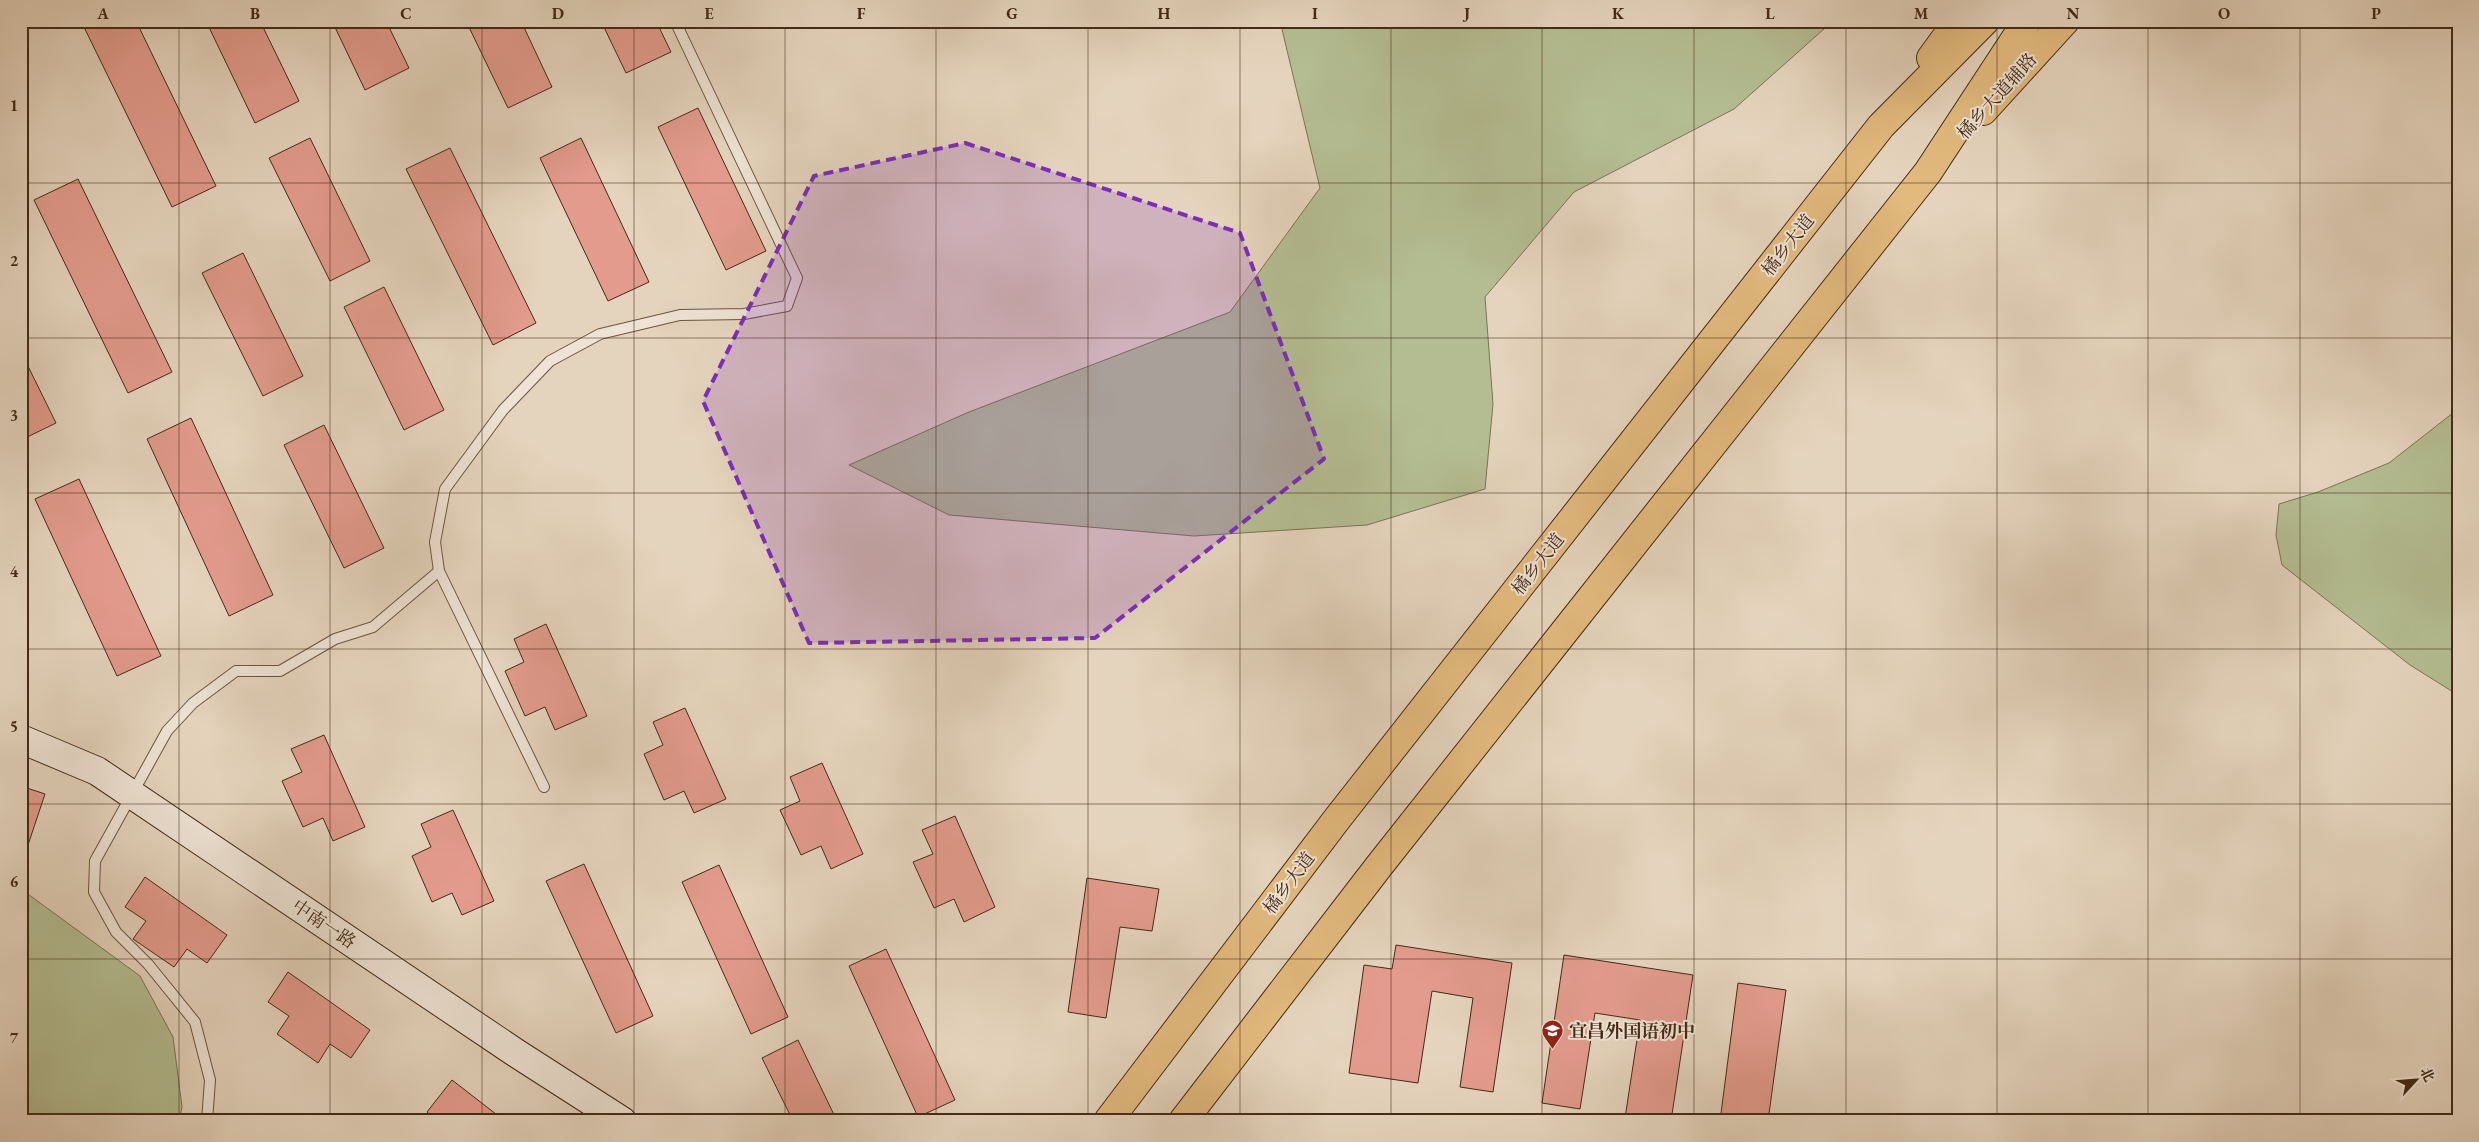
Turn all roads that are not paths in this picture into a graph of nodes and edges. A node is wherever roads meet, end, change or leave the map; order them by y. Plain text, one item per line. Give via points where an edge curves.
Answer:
1 (676, 21) edge
2 (1958, 21) edge
3 (1985, 21) edge
4 (2027, 21) edge
5 (2065, 21) edge
6 (1882, 126) junction
7 (1928, 172) junction
8 (439, 572) junction
9 (21, 739) edge
10 (544, 787) dead end
11 (132, 795) junction
12 (207, 1121) edge
13 (622, 1121) edge
14 (1108, 1121) edge
15 (1183, 1121) edge

1 - 8 lane via 797,278 787,306 744,314 680,315 600,334 550,361 503,410 445,489 435,542
2 - 6 main road
3 - 6 main road, 橘乡大道
4 - 7 main road
5 - 7 main road, 橘乡大道辅路
6 - 14 main road, 橘乡大道 via 1337,819
7 - 15 main road via 1380,866
8 - 10 lane
8 - 11 lane via 373,627 335,639 280,671 236,671 193,703 166,731
9 - 11 street, 中南一路 via 97,771
11 - 12 lane via 95,861 94,892 116,932 148,964 195,1022 210,1080
11 - 13 street, 中南一路

